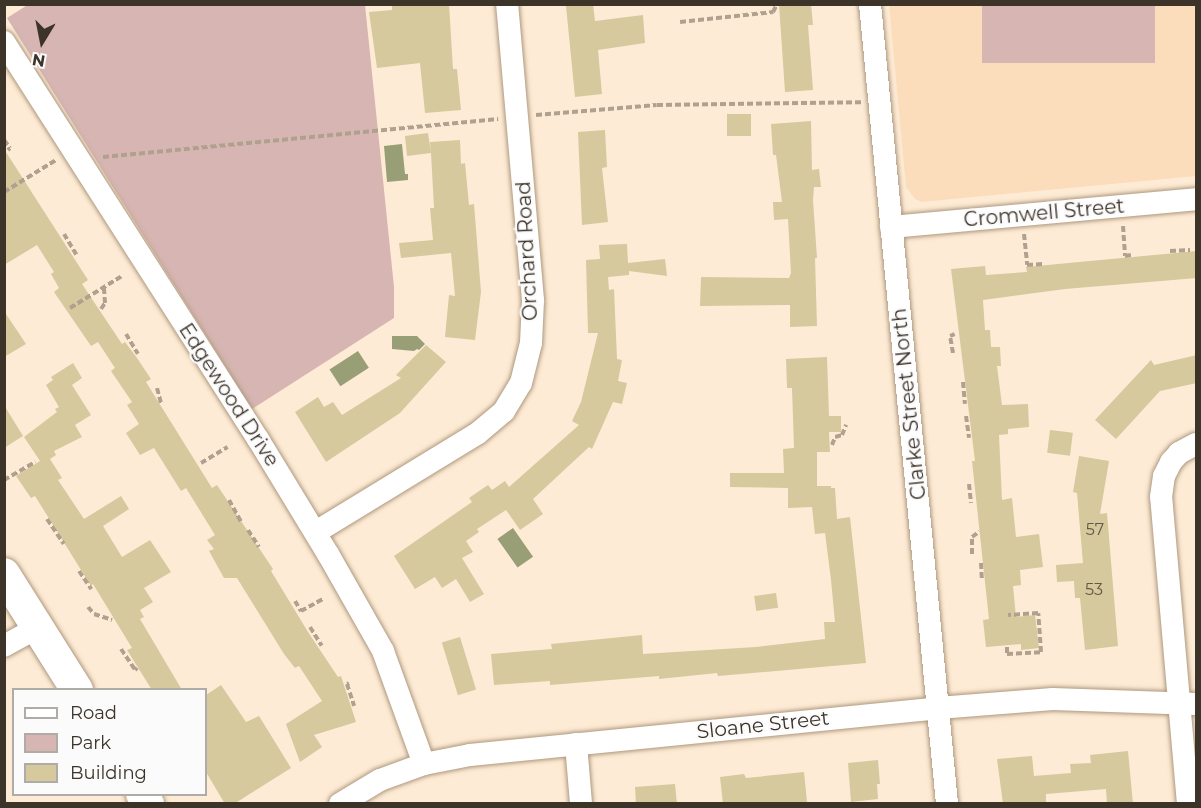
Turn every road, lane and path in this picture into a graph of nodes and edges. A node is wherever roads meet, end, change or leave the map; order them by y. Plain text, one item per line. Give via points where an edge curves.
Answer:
1 (507, 4) edge
2 (777, 4) edge
3 (870, 4) edge
4 (680, 22) dead end
5 (4, 42) edge
6 (879, 102) junction
7 (518, 117) junction
8 (4, 140) edge
9 (8, 150) dead end
10 (75, 155) junction
11 (4, 192) edge
12 (1197, 199) edge
13 (1122, 219) dead end
14 (891, 227) junction
15 (1023, 229) dead end
16 (64, 234) dead end
17 (1190, 250) dead end
18 (1170, 252) dead end
19 (1131, 255) dead end
20 (76, 256) dead end
21 (1043, 264) dead end
22 (122, 276) dead end
23 (104, 287) junction
24 (70, 308) dead end
25 (101, 309) dead end
26 (126, 334) dead end
27 (955, 334) dead end
28 (953, 353) dead end
29 (138, 354) dead end
30 (963, 382) dead end
31 (157, 388) dead end
32 (161, 403) dead end
33 (965, 404) dead end
34 (966, 416) dead end
35 (846, 425) dead end
36 (969, 438) dead end
37 (1197, 444) edge
38 (832, 445) dead end
39 (228, 447) dead end
40 (35, 462) dead end
41 (201, 463) dead end
42 (4, 480) edge
43 (969, 484) dead end
44 (229, 500) dead end
45 (971, 503) dead end
46 (47, 519) dead end
47 (242, 523) dead end
48 (248, 530) dead end
49 (316, 532) junction
50 (979, 532) dead end
51 (64, 544) dead end
52 (259, 547) dead end
53 (972, 554) dead end
54 (981, 563) dead end
55 (79, 571) dead end
56 (4, 574) edge
57 (982, 580) dead end
58 (91, 589) dead end
59 (322, 599) dead end
60 (295, 601) dead end
61 (88, 607) dead end
62 (1008, 615) dead end
63 (112, 620) dead end
64 (38, 627) junction
65 (310, 627) dead end
66 (4, 646) edge
67 (322, 646) dead end
68 (1007, 647) dead end
69 (121, 649) dead end
70 (137, 668) dead end
71 (349, 682) dead end
72 (76, 688) edge
73 (1189, 704) edge
74 (354, 706) dead end
75 (938, 708) junction
76 (576, 744) junction
77 (424, 764) junction
78 (340, 804) edge
79 (581, 804) edge
80 (947, 804) edge
81 (1188, 804) edge

1 - 7 street, Orchard Road
2 - 4 path via 774,12
3 - 6 street, Clarke Street North
5 - 10 street, Edgewood Drive
6 - 7 path via 657,105
6 - 14 street, Clarke Street North
7 - 10 path
7 - 49 street, Orchard Road via 533,300 531,343 521,383 504,411 478,433
8 - 9 path
10 - 11 path
10 - 49 street, Edgewood Drive
12 - 14 street, Cromwell Street
13 - 19 path via 1125,256
14 - 75 street, Clarke Street North
15 - 21 path via 1027,265
16 - 20 path
17 - 18 path
22 - 23 path
23 - 24 path
23 - 25 path via 105,303
26 - 29 path
27 - 28 path via 950,336
30 - 33 path
31 - 32 path
34 - 36 path
35 - 38 path
37 - 73 street via 1171,462 1162,486
39 - 41 path
40 - 42 path
43 - 45 path
44 - 47 path
46 - 51 path
48 - 52 path
49 - 77 street, Edgewood Drive via 383,651
50 - 53 path via 972,537
54 - 57 path
55 - 58 path
56 - 64 main road
59 - 60 path via 301,611
61 - 63 path via 94,614
62 - 68 path via 1038,614 1041,652 1008,654
64 - 66 street
64 - 72 main road
65 - 67 path
69 - 70 path
71 - 74 path
73 - 75 street, Sloane Street via 1081,698
73 - 81 street
75 - 76 street, Sloane Street
75 - 80 street, Clarke Street North
76 - 77 street, Sloane Street
76 - 79 street
77 - 78 street, Sloane Street via 380,780

